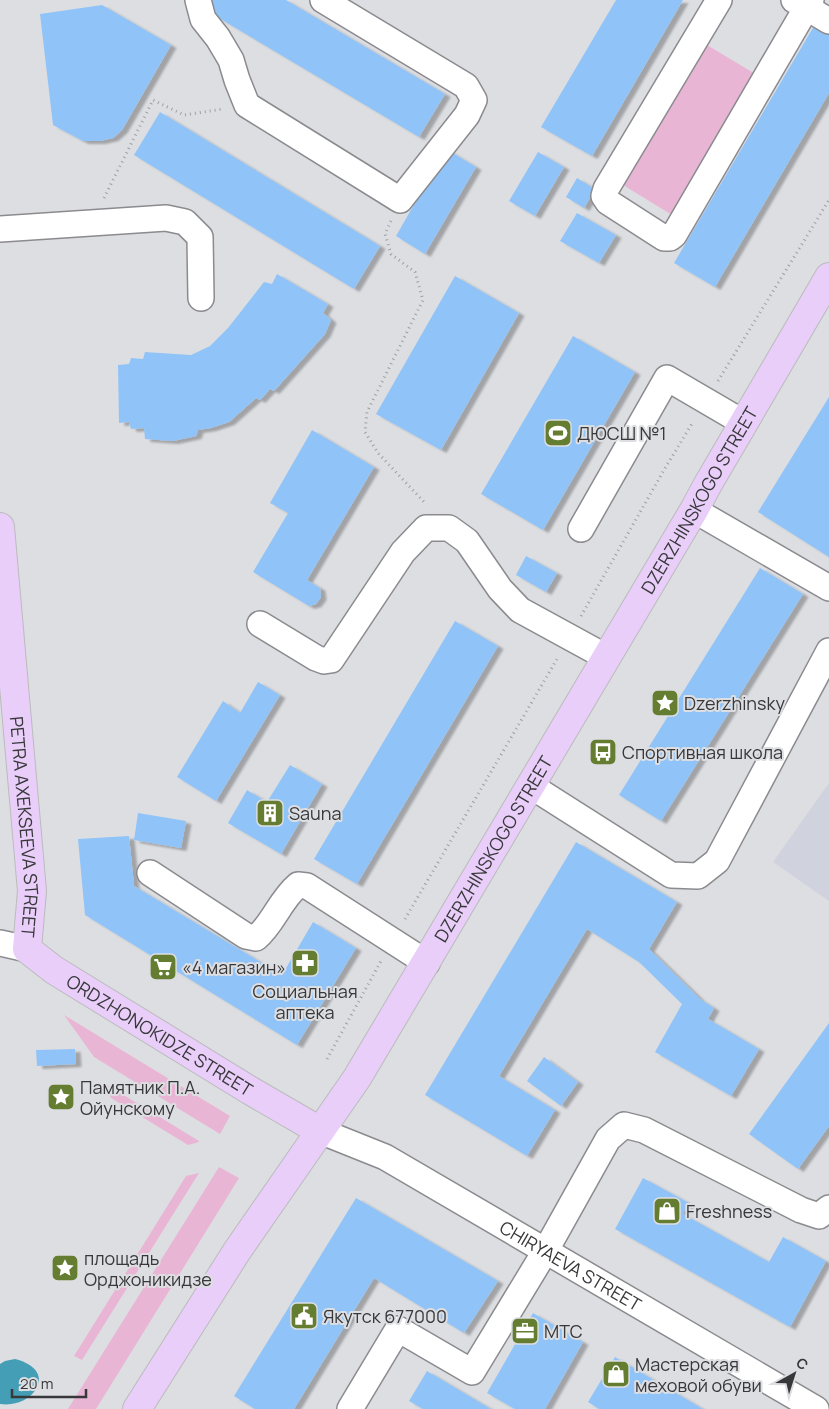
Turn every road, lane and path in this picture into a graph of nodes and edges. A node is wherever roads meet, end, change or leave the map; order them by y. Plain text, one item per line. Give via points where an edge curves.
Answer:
1 (198, 0) edge
2 (323, 0) edge
3 (719, 0) edge
4 (804, 2) edge
5 (829, 21) edge
6 (247, 105) junction
7 (400, 200) junction
8 (91, 223) junction
9 (0, 229) edge
10 (829, 277) edge
11 (202, 298) dead end
12 (744, 423) junction
13 (694, 510) junction
14 (0, 527) edge
15 (449, 528) junction
16 (581, 530) dead end
17 (829, 588) edge
18 (260, 624) dead end
19 (829, 651) edge
20 (606, 657) junction
21 (532, 786) junction
22 (150, 873) dead end
23 (0, 943) edge
24 (27, 949) junction
25 (427, 963) junction
26 (320, 1130) junction
27 (829, 1208) edge
28 (546, 1250) junction
29 (137, 1409) edge
30 (350, 1409) edge
31 (816, 1409) edge

1 - 6 street via 203,19 230,60
2 - 7 street via 466,86 474,100 467,116
3 - 4 street via 604,196 608,202 664,238 674,235
4 - 5 street
6 - 7 street
6 - 8 path via 184,115 153,100
7 - 15 path via 385,234 391,254 415,272 423,300 366,412 365,432 378,453
8 - 9 street
8 - 11 street via 166,218 185,222 200,237
10 - 12 main road, DZERZHINSKOGO STREET
12 - 13 main road, DZERZHINSKOGO STREET
12 - 16 street via 667,378
13 - 17 street
13 - 20 main road, DZERZHINSKOGO STREET
14 - 24 main road, PETRA AXEKSEEVA STREET via 32,891
15 - 18 street via 426,528 403,552 331,660 316,658
15 - 20 street via 468,541 500,589 520,610
19 - 21 street via 717,861 698,876 671,876
20 - 21 main road, DZERZHINSKOGO STREET
21 - 25 main road, DZERZHINSKOGO STREET
22 - 25 street via 246,936 256,938 264,932 290,892 298,885 307,886
23 - 24 street, ORDZHONOKIDZE STREET
24 - 26 main road, ORDZHONOKIDZE STREET via 62,975
25 - 26 main road, DZERZHINSKOGO STREET via 357,1078
26 - 28 street, CHIRYAEVA STREET via 385,1157
26 - 29 main road, DZERZHINSKOGO STREET
27 - 28 street via 820,1216 800,1210 644,1130 624,1125 608,1139
28 - 30 street via 472,1372 398,1329
28 - 31 street, CHIRYAEVA STREET

